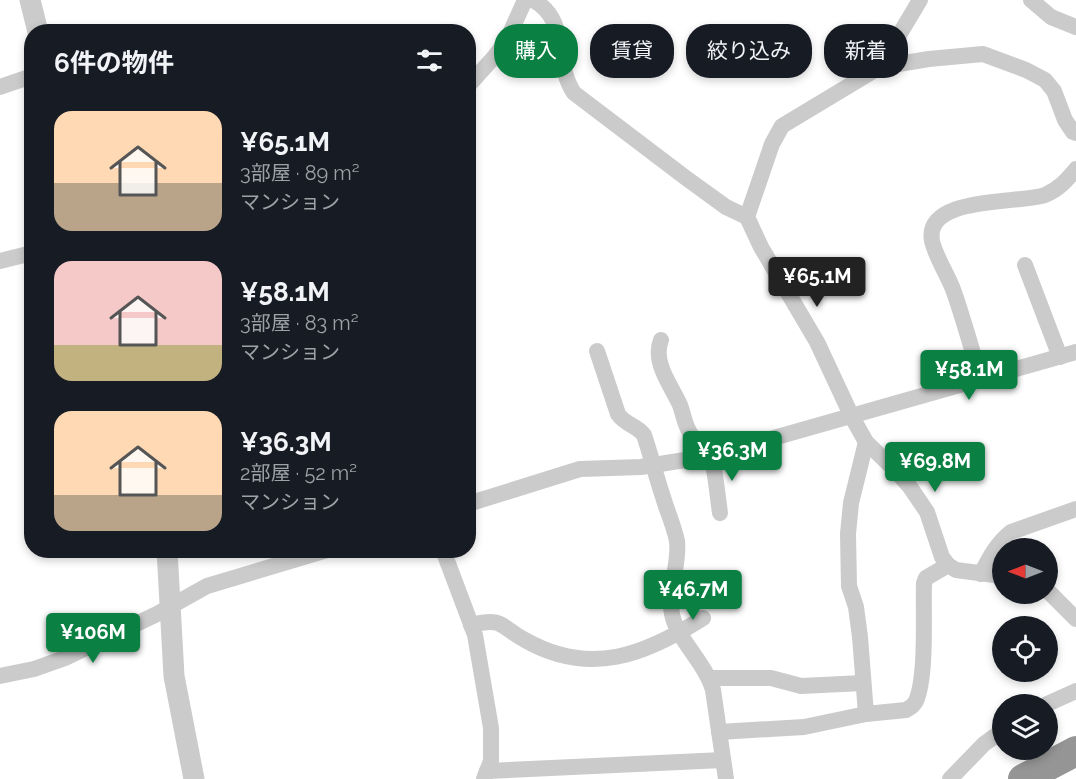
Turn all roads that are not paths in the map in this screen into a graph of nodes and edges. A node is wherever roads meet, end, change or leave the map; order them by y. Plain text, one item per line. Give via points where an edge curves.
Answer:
1 (30, 0) edge
2 (525, 0) edge
3 (533, 0) edge
4 (920, 0) edge
5 (1032, 0) edge
6 (36, 24) edge
7 (906, 24) edge
8 (1076, 27) edge
9 (908, 63) edge
10 (476, 77) edge
11 (863, 78) edge
12 (24, 79) edge
13 (0, 87) edge
14 (1076, 133) edge
15 (1076, 169) edge
16 (747, 217) junction
17 (24, 256) edge
18 (0, 261) edge
19 (1025, 265) dead end
20 (661, 340) dead end
21 (597, 351) dead end
22 (1072, 354) edge
23 (981, 380) junction
24 (852, 417) junction
25 (866, 442) junction
26 (710, 456) junction
27 (654, 465) junction
28 (476, 502) edge
29 (1076, 509) edge
30 (720, 513) dead end
31 (1009, 538) edge
32 (992, 553) edge
33 (167, 558) edge
34 (300, 558) edge
35 (446, 558) edge
36 (948, 565) junction
37 (981, 574) junction
38 (992, 575) edge
39 (1058, 601) edge
40 (170, 607) junction
41 (703, 618) dead end
42 (1076, 619) edge
43 (471, 625) junction
44 (680, 632) junction
45 (0, 676) edge
46 (710, 678) junction
47 (863, 683) junction
48 (1076, 691) edge
49 (1058, 699) edge
50 (866, 714) junction
51 (719, 732) junction
52 (992, 738) edge
53 (1076, 751) edge
54 (723, 760) junction
55 (1076, 765) edge
56 (486, 775) edge
57 (194, 779) edge
58 (726, 779) edge
59 (950, 779) edge
60 (1023, 779) edge
61 (1047, 779) edge

1 - 6 street
2 - 10 street via 507,40
3 - 16 street via 550,12 556,24 566,82 574,93 726,207
4 - 7 street
5 - 8 street via 1052,17
9 - 14 street via 983,54 1026,70 1045,80 1054,91 1065,120
11 - 16 street via 782,126
12 - 13 street
15 - 23 street via 1062,186 1043,196 967,205 937,221 932,231 932,242 953,291
16 - 24 street via 817,342
17 - 18 street
19 - 22 street
20 - 26 street via 658,356 663,372 687,428
21 - 27 street via 618,414 640,429
22 - 23 street
23 - 24 street
24 - 25 street
24 - 26 street
25 - 36 street via 919,498
25 - 47 street via 851,502 848,534 849,586 856,607
26 - 27 street
26 - 30 street
27 - 28 street via 580,469
27 - 44 street via 677,542 672,614
29 - 31 street via 1011,532
32 - 37 street
33 - 40 street
34 - 40 street via 207,586
35 - 43 street
36 - 37 street
36 - 50 street via 924,583 922,670 916,702 906,710
37 - 38 street
39 - 42 street
40 - 45 street via 65,658
40 - 57 street via 174,676
41 - 44 street
43 - 44 street via 499,623 541,648 585,660 632,653
43 - 56 street via 491,728 492,748
44 - 46 street
46 - 47 street via 771,678 801,686
46 - 51 street
47 - 50 street
48 - 49 street
50 - 51 street via 804,727
51 - 54 street
52 - 59 street
53 - 60 highway
54 - 56 street
54 - 58 street
55 - 61 highway

